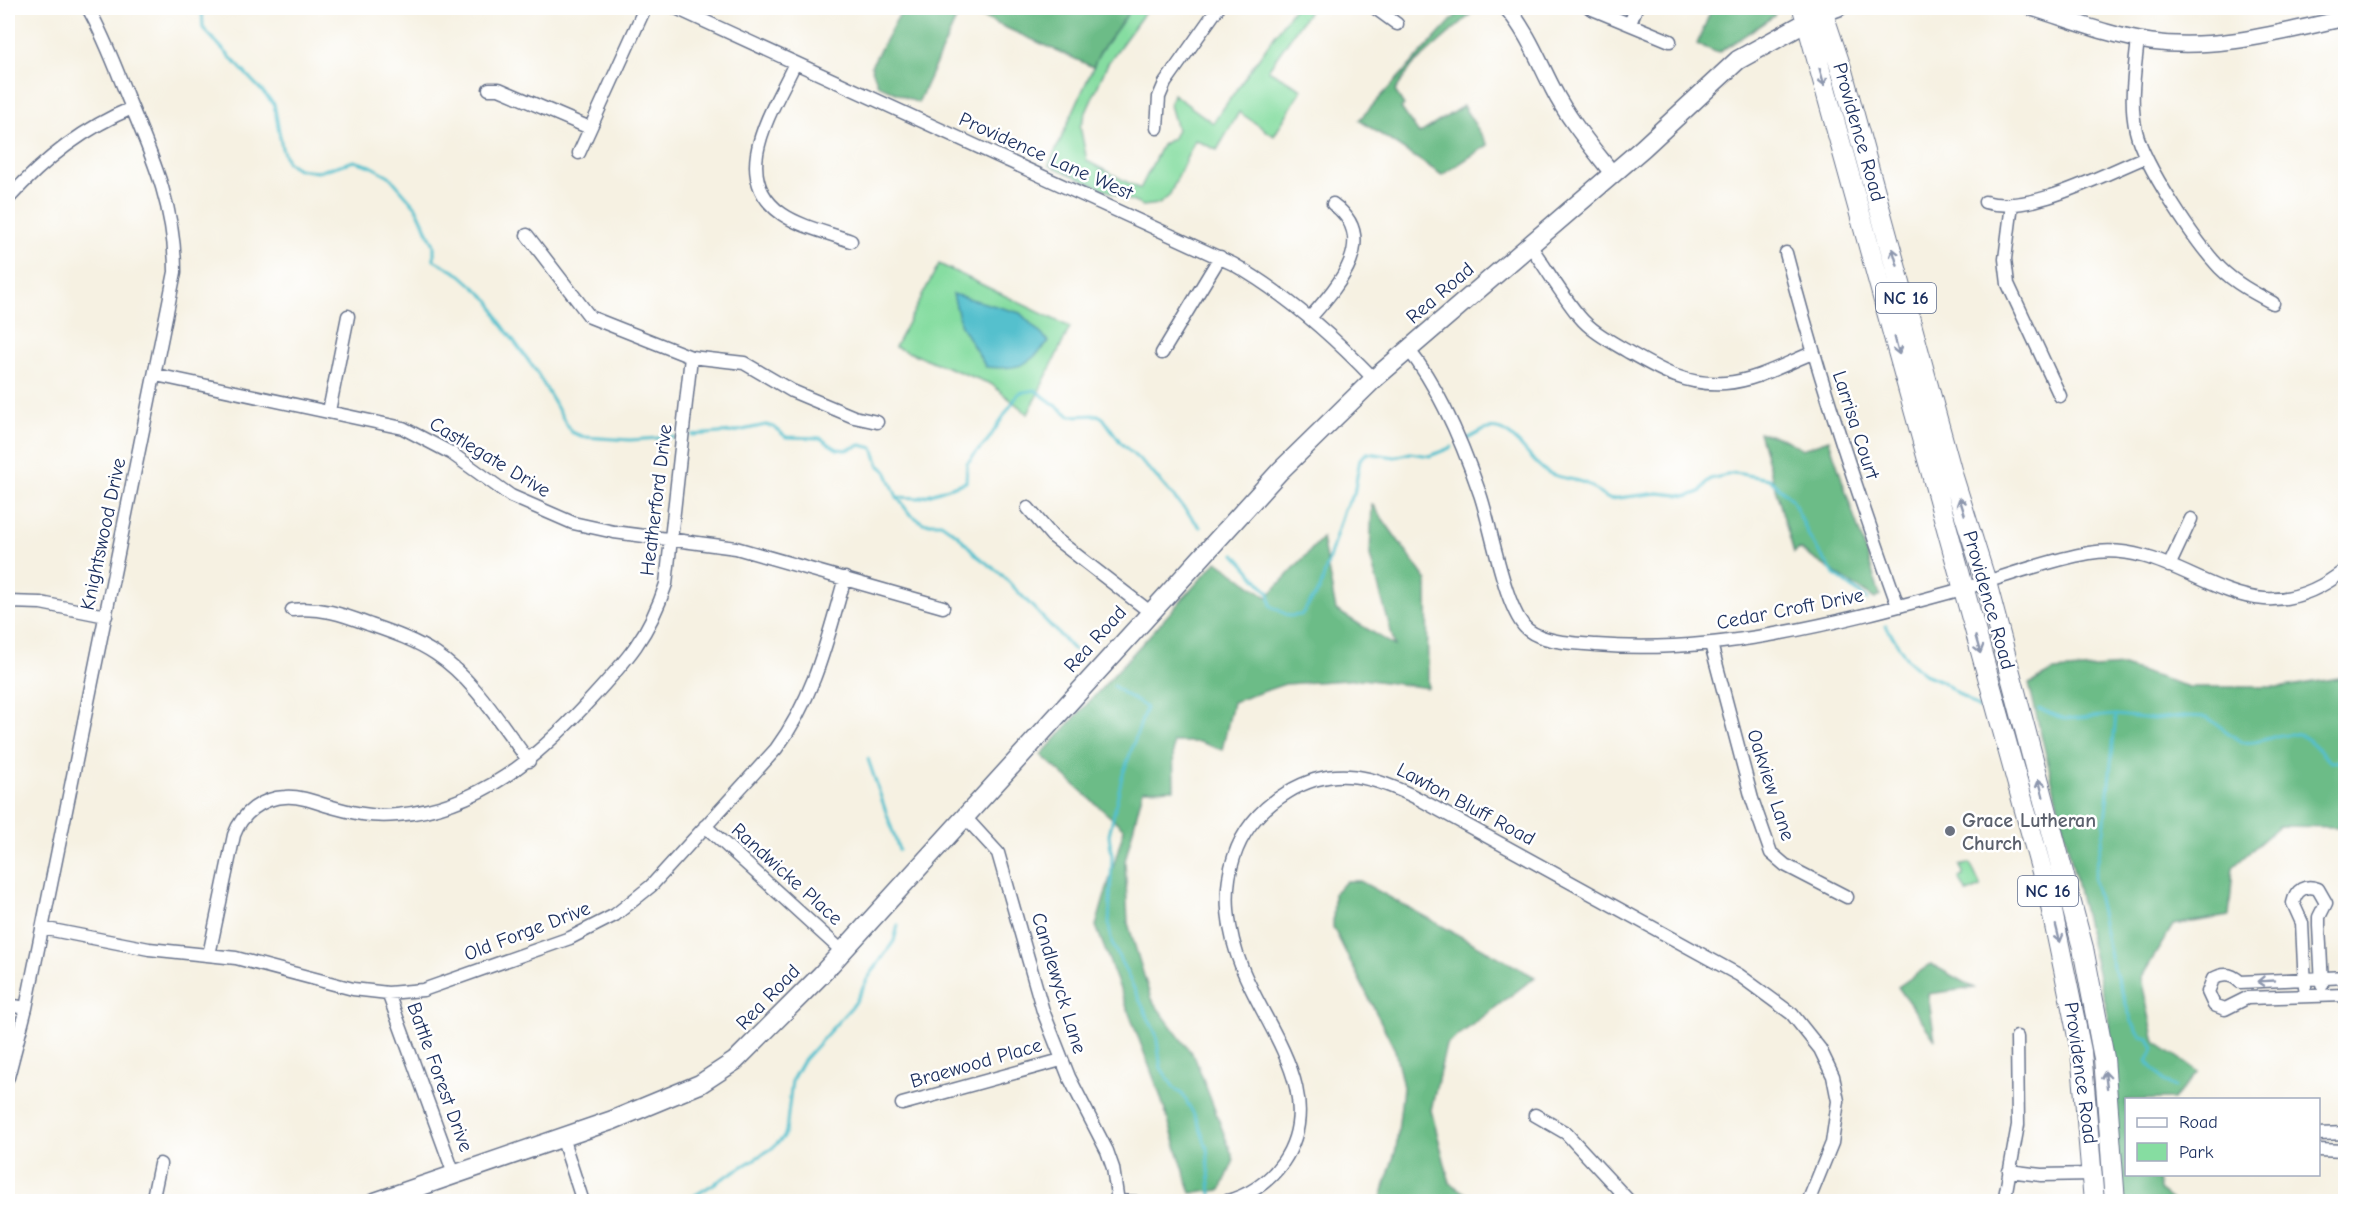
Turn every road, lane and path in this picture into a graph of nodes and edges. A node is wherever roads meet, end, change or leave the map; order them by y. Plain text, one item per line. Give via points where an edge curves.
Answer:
1 (88, 8) edge
2 (645, 8) edge
3 (676, 8) edge
4 (1218, 8) edge
5 (1376, 8) edge
6 (1507, 8) edge
7 (1590, 8) edge
8 (1636, 8) edge
9 (2032, 8) edge
10 (1818, 11) edge
11 (2346, 18) edge
12 (1397, 24) dead end
13 (1630, 24) junction
14 (2138, 39) junction
15 (1670, 41) dead end
16 (795, 63) junction
17 (489, 89) dead end
18 (132, 108) junction
19 (590, 128) junction
20 (1156, 128) dead end
21 (579, 153) dead end
22 (2146, 157) junction
23 (1612, 173) junction
24 (8, 199) edge
25 (1985, 202) dead end
26 (1333, 204) dead end
27 (2012, 204) junction
28 (527, 235) dead end
29 (851, 241) dead end
30 (1529, 244) junction
31 (1786, 253) dead end
32 (1220, 258) junction
33 (2273, 303) dead end
34 (348, 316) dead end
35 (1310, 318) junction
36 (1408, 349) junction
37 (1162, 353) dead end
38 (1812, 353) junction
39 (691, 357) junction
40 (156, 375) junction
41 (1374, 379) junction
42 (2060, 396) dead end
43 (329, 411) junction
44 (878, 422) dead end
45 (1028, 508) dead end
46 (2190, 519) dead end
47 (672, 539) junction
48 (2169, 566) junction
49 (2346, 569) edge
50 (845, 578) junction
51 (1986, 582) junction
52 (1963, 589) junction
53 (8, 602) edge
54 (1898, 606) junction
55 (943, 607) dead end
56 (292, 610) dead end
57 (1150, 612) junction
58 (106, 616) junction
59 (1711, 644) junction
60 (529, 761) junction
61 (964, 816) junction
62 (705, 826) junction
63 (1846, 897) dead end
64 (2300, 917) junction
65 (2319, 917) junction
66 (42, 928) junction
67 (842, 951) junction
68 (209, 955) junction
69 (2346, 977) edge
70 (2322, 978) junction
71 (2305, 979) junction
72 (2240, 982) junction
73 (388, 993) junction
74 (2346, 994) edge
75 (2306, 996) junction
76 (2323, 996) junction
77 (2240, 1000) junction
78 (8, 1005) edge
79 (26, 1008) junction
80 (2018, 1037) dead end
81 (1061, 1060) junction
82 (8, 1077) edge
83 (902, 1104) dead end
84 (1535, 1115) dead end
85 (2332, 1133) junction
86 (2346, 1133) edge
87 (2320, 1134) edge
88 (562, 1137) junction
89 (2320, 1150) edge
90 (2332, 1150) junction
91 (2346, 1151) edge
92 (160, 1164) dead end
93 (2009, 1171) junction
94 (454, 1174) junction
95 (2093, 1174) junction
96 (1118, 1201) edge
97 (152, 1202) edge
98 (375, 1202) edge
99 (584, 1202) edge
100 (1136, 1202) edge
101 (1224, 1202) edge
102 (1630, 1202) edge
103 (1808, 1202) edge
104 (2004, 1202) edge
105 (2094, 1202) edge
106 (2115, 1202) edge

1 - 18 street, Knightswood Drive
2 - 19 street
3 - 16 street, Providence Lane West
4 - 20 street via 1165,84 1159,97
5 - 12 street
6 - 23 street via 1538,55 1568,115
7 - 13 street
8 - 13 street
9 - 14 street
10 - 23 main road, Rea Road via 1738,60
51 -> 10 main road, Providence Road / NC 16 via 1952,474 1842,71
10 -> 52 main road, Providence Road / NC 16 via 1879,277
11 - 14 street via 2240,41 2180,44
13 - 15 street
14 - 22 street via 2133,108
16 - 29 street via 759,141 755,163 759,182 767,200 783,215
16 - 32 street, Providence Lane West
17 - 19 street via 499,89
18 - 24 street via 81,134
18 - 40 street, Knightswood Drive via 166,195 175,251 171,300
19 - 21 street
22 - 27 street via 2044,198
22 - 33 street via 2157,179 2220,267 2246,289
23 - 30 main road, Rea Road
25 - 27 street
26 - 35 street via 1345,213 1353,230 1350,266
27 - 42 street via 2005,259 2008,284
28 - 39 street via 590,317
30 - 36 main road, Rea Road
30 - 38 street via 1593,331 1677,378 1727,383 1754,377
31 - 38 street, Larrisa Court
32 - 35 street, Providence Lane West via 1259,279
32 - 37 street
34 - 43 street
35 - 41 street, Providence Lane West
36 - 41 main road, Rea Road
36 - 59 street, Cedar Croft Drive via 1426,375 1471,468 1506,587 1523,625 1549,638 1585,644 1665,648
38 - 54 street, Larrisa Court
39 - 44 street via 744,363 792,392 854,417
39 - 47 street, Heatherford Drive
40 - 43 street, Castlegate Drive
40 - 58 street, Knightswood Drive
41 - 57 main road, Rea Road via 1280,471
43 - 47 street, Castlegate Drive via 387,423 417,434 511,496 553,516 594,528
45 - 57 street via 1052,536
46 - 48 street
47 - 50 street, Castlegate Drive via 736,548
47 - 60 street, Heatherford Drive via 666,584 642,640 559,734
48 - 49 street, Cedar Croft Drive via 2229,593 2266,599 2308,591
48 - 51 street, Cedar Croft Drive via 2150,558 2109,551
50 - 55 street, Castlegate Drive
50 - 62 street, Old Forge Drive via 802,711 776,749
51 - 52 street, Cedar Croft Drive
106 -> 51 main road, Providence Road / NC 16 via 2104,1058 2083,948
52 - 54 street, Cedar Croft Drive
52 -> 95 main road, Providence Road / NC 16 via 2061,948 2081,1051
53 - 58 street via 41,603
54 - 59 street, Cedar Croft Drive via 1820,625
56 - 60 street via 332,611 436,653 471,686
57 - 61 main road, Rea Road
58 - 66 street, Knightswood Drive
59 - 63 street, Oakview Lane via 1766,843 1779,861
60 - 68 street, Heatherford Drive via 498,781 419,812 368,815 286,797 256,806 234,835
61 - 67 main road, Rea Road via 856,926
61 - 81 street, Candlewyck Lane via 998,853
62 - 67 street, Randwicke Place
62 - 73 street, Old Forge Drive via 651,886 603,924 452,981 423,990
64 - 65 street
64 - 65 street via 2293,903 2297,892 2307,887 2318,889 2325,897 2326,908
64 - 71 street
65 - 70 street
66 - 68 street, Old Forge Drive via 149,949
66 - 79 street, Knightswood Drive
67 - 88 main road, Rea Road via 756,1043 712,1077 677,1095
68 - 73 street, Old Forge Drive via 262,964 353,989
69 - 70 street
70 - 71 street
70 - 76 street
71 -> 72 street
71 - 75 street
72 - 77 street
72 - 77 street via 2230,975 2218,976 2208,992 2210,1001 2219,1008 2231,1008
73 - 94 street, Battle Forest Drive
74 - 76 street
75 - 76 street
75 - 77 street
78 - 79 street
79 - 82 street, Knightswood Drive
80 - 93 street via 2018,1125
81 - 83 street, Braewood Place
81 - 96 street, Candlewyck Lane via 1107,1151
84 - 102 street via 1566,1133
85 - 86 street
85 - 87 street
85 - 90 street
88 - 94 main road, Rea Road
88 - 99 street
89 - 90 street
90 - 91 street
92 - 97 street
93 - 95 street
93 - 104 street
94 - 98 main road, Rea Road
95 - 105 main road, Providence Road / NC 16
96 - 100 street
101 - 103 street, Lawton Bluff Road via 1251,1191 1280,1167 1293,1144 1300,1110 1294,1077 1235,948 1228,904 1231,866 1245,832 1277,798 1310,781 1353,776 1389,783 1421,800 1739,975 1792,1014 1820,1049 1833,1076 1838,1101 1832,1143

